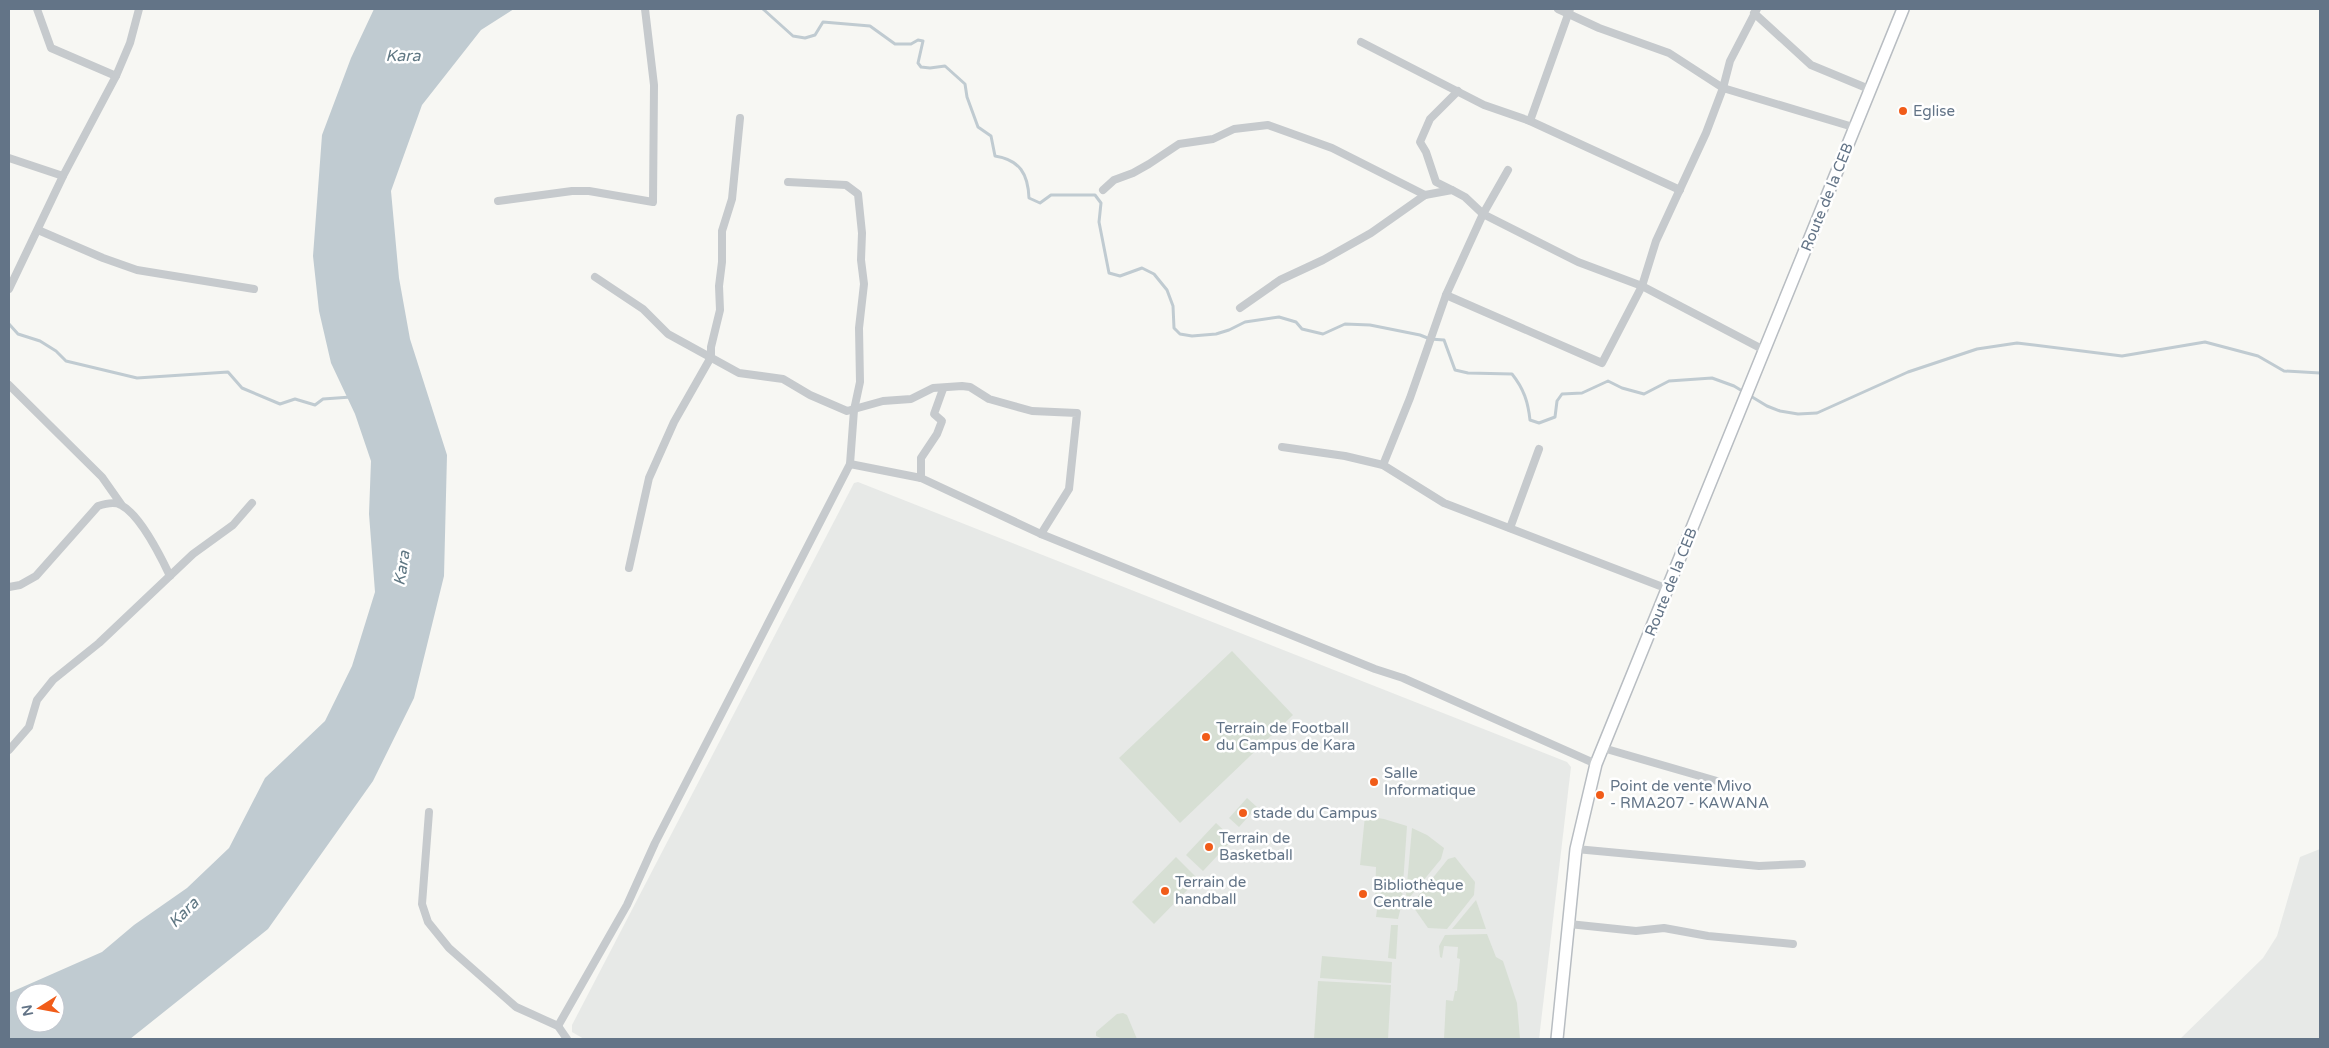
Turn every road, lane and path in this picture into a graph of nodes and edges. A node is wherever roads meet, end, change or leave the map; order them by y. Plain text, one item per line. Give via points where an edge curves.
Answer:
1 (37, 9) edge
2 (139, 9) edge
3 (645, 9) edge
4 (1558, 9) edge
5 (1903, 9) edge
6 (1755, 11) edge
7 (1569, 12) edge
8 (1361, 42) dead end
9 (116, 76) junction
10 (1724, 88) junction
11 (1869, 89) junction
12 (1458, 91) junction
13 (740, 118) dead end
14 (1530, 121) junction
15 (1854, 127) junction
16 (9, 158) edge
17 (1508, 170) dead end
18 (63, 176) junction
19 (788, 182) dead end
20 (1103, 190) dead end
21 (1452, 190) junction
22 (1680, 190) junction
23 (1424, 195) junction
24 (498, 200) dead end
25 (1483, 214) junction
26 (38, 230) junction
27 (12, 272) edge
28 (595, 277) dead end
29 (1642, 286) junction
30 (9, 289) edge
31 (254, 289) dead end
32 (1446, 295) junction
33 (1240, 308) dead end
34 (1764, 350) junction
35 (711, 357) junction
36 (9, 385) edge
37 (943, 389) junction
38 (854, 410) junction
39 (1282, 447) dead end
40 (1539, 449) dead end
41 (850, 464) junction
42 (1382, 465) junction
43 (921, 478) junction
44 (252, 503) dead end
45 (121, 504) junction
46 (1510, 528) junction
47 (1041, 534) junction
48 (629, 568) dead end
49 (170, 576) junction
50 (9, 588) edge
51 (1668, 589) junction
52 (1603, 748) junction
53 (9, 750) edge
54 (1596, 764) junction
55 (1717, 781) dead end
56 (429, 812) dead end
57 (1576, 849) junction
58 (1802, 864) dead end
59 (1569, 924) junction
60 (1793, 944) dead end
61 (558, 1026) junction
62 (567, 1039) edge
63 (1557, 1039) edge

1 - 9 street via 51,48
2 - 9 street via 130,43
3 - 24 street via 654,84 653,202 589,191
4 - 7 street
5 - 11 main road, Route de la CEB
6 - 10 street via 1730,61
6 - 11 street via 1776,35 1811,65
7 - 10 street via 1599,28 1669,53
7 - 14 street
8 - 12 street
9 - 18 street
10 - 15 street
10 - 22 street
11 - 15 main road, Route de la CEB
12 - 14 street via 1484,105
12 - 21 street via 1430,118 1420,142 1436,182
13 - 35 street via 732,199 722,231 720,310
14 - 22 street
15 - 34 main road, Route de la CEB
16 - 18 street
17 - 25 street
18 - 26 street
19 - 38 street via 846,185 858,194 864,284 859,328 860,382
20 - 23 street via 1114,180 1133,173 1179,144 1213,139 1234,129 1268,125 1332,148
21 - 23 street
21 - 25 street
22 - 29 street via 1656,240
23 - 33 street via 1371,233 1280,280
25 - 29 street via 1578,262
25 - 32 street
26 - 27 street
26 - 31 street via 137,270
27 - 30 street
28 - 35 street via 642,309 668,334
29 - 32 street via 1602,363
29 - 34 street
32 - 42 street via 1410,398
34 - 51 main road, Route de la CEB
35 - 38 street via 739,373 782,378 832,405 847,411
35 - 48 street via 674,422 649,478
36 - 45 street via 102,477
37 - 38 street via 933,388 911,399 883,401
37 - 43 street via 934,414 942,421 921,458
37 - 47 street via 970,387 989,399 1032,411 1077,412 1069,489
38 - 41 street
39 - 42 street
40 - 46 street
41 - 43 street
41 - 61 street via 654,843 627,905
42 - 46 street via 1444,503
43 - 47 street
44 - 49 street via 233,525 193,554
45 - 49 street via 155,544
45 - 50 street via 98,506 36,576
46 - 51 street
47 - 54 street via 1403,678
49 - 53 street via 99,644 53,680 37,700 29,727
51 - 52 main road, Route de la CEB
52 - 54 main road, Route de la CEB
52 - 55 street
54 - 57 main road, Route de la CEB
56 - 61 street via 422,904 428,922 448,948 516,1007
57 - 58 street via 1759,866
57 - 59 main road, Route de la CEB
59 - 60 street via 1636,931 1664,928 1708,936
59 - 63 main road, Route de la CEB
61 - 62 street

